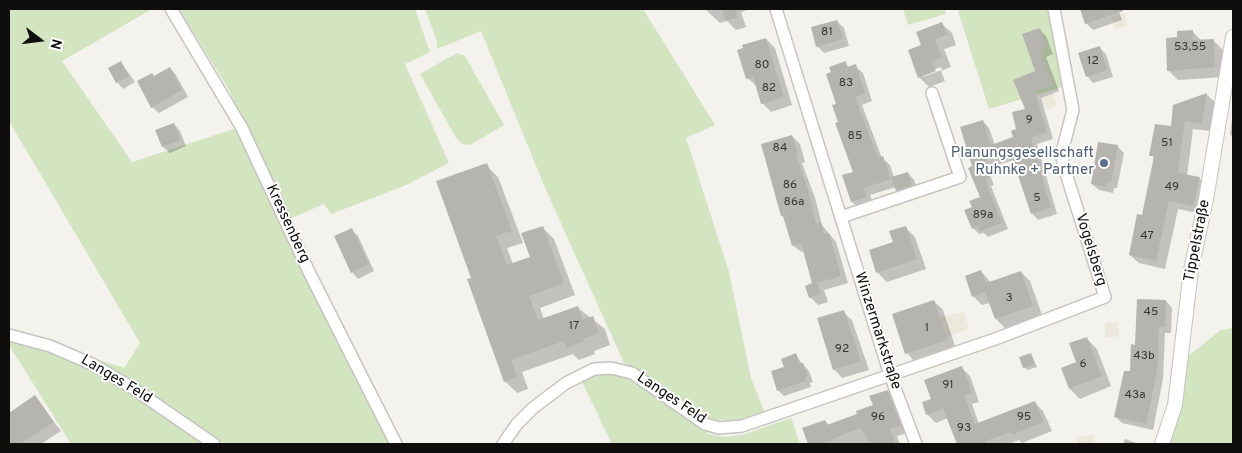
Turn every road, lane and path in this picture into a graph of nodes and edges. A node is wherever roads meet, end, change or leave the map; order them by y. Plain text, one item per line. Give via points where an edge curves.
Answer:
1 (171, 9) edge
2 (776, 9) edge
3 (1054, 9) edge
4 (1233, 37) edge
5 (932, 93) dead end
6 (841, 217) junction
7 (9, 335) edge
8 (890, 375) junction
9 (214, 444) edge
10 (396, 444) edge
11 (504, 444) edge
12 (916, 444) edge
13 (1162, 444) edge

1 - 10 street, Kressenberg via 242,128 309,272
2 - 6 street, Winzermarkstraße
3 - 8 street, Vogelsberg via 1073,110 1064,144 1063,164 1105,297
4 - 13 street, Tippelstraße via 1191,270 1175,405
5 - 6 street via 960,178
6 - 8 street, Winzermarkstraße
7 - 9 street, Langes Feld via 50,346 92,364
8 - 11 street, Langes Feld via 757,423 728,428 699,421 632,373 601,368 566,383 533,408
8 - 12 street, Winzermarkstraße

